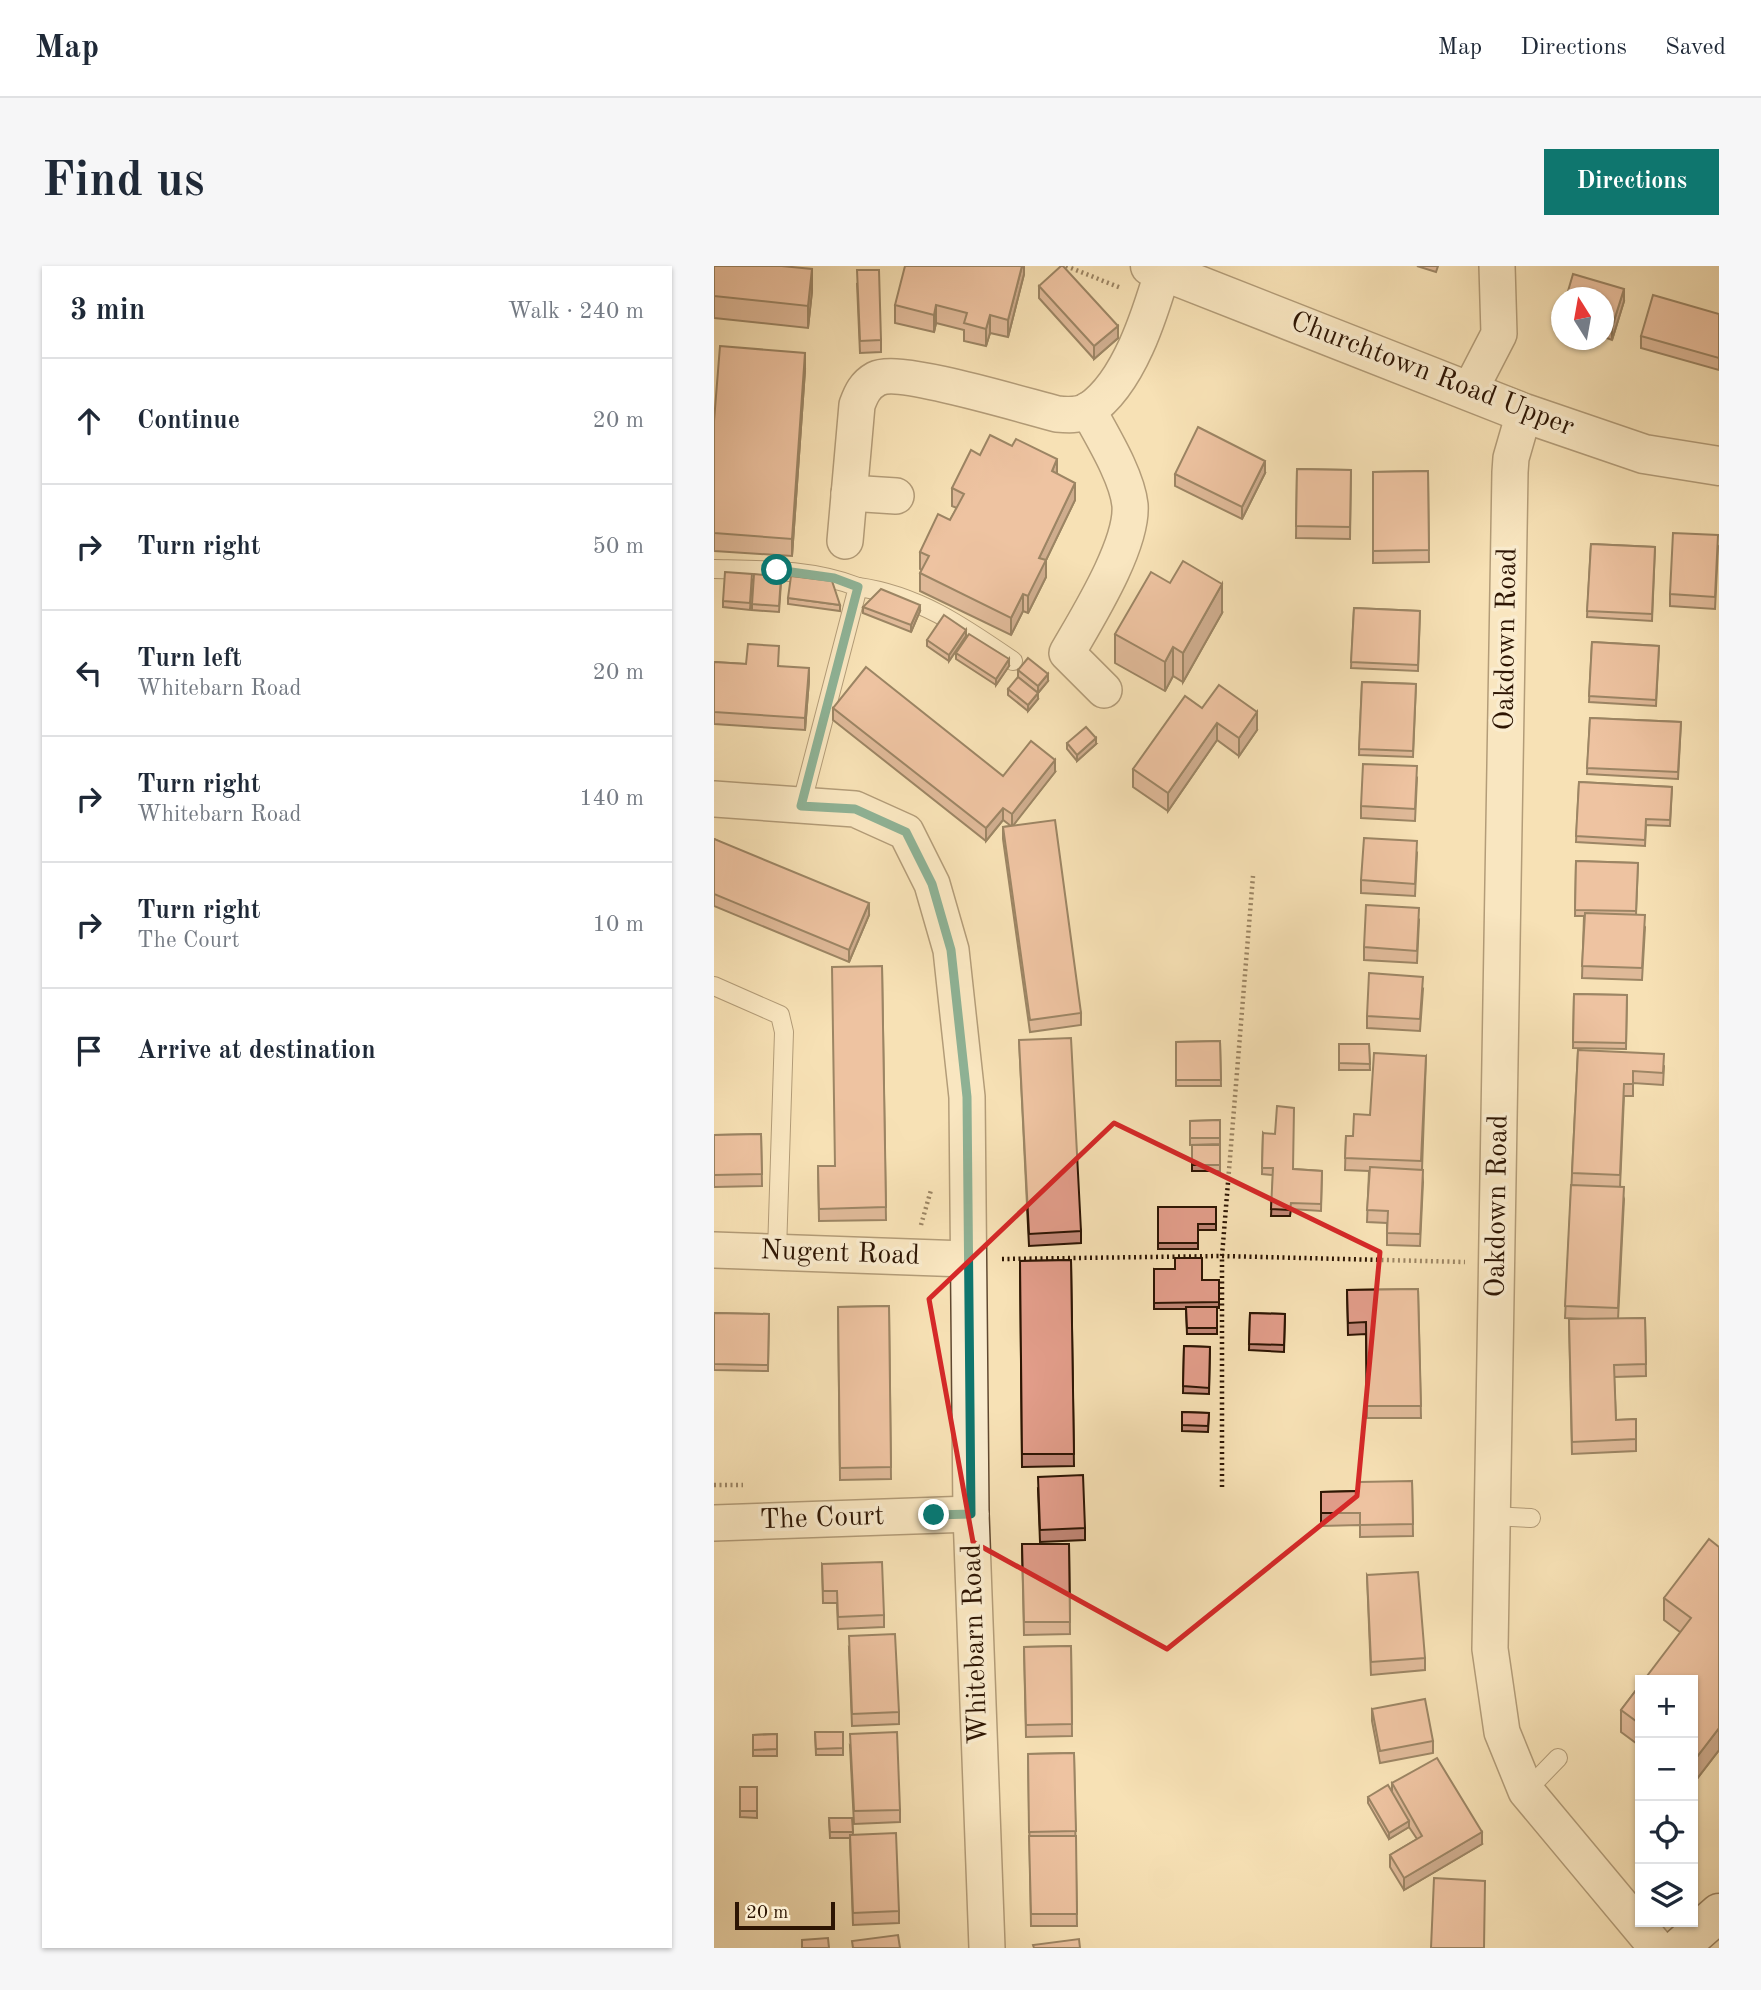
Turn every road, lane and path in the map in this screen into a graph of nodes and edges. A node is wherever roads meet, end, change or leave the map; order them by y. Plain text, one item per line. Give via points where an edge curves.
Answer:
1 (1066, 266) edge
2 (1497, 266) edge
3 (1156, 279) edge
4 (1469, 392) junction
5 (1088, 411) junction
6 (1524, 413) junction
7 (1719, 466) edge
8 (849, 493) junction
9 (896, 496) dead end
10 (845, 541) dead end
11 (714, 569) edge
12 (858, 587) junction
13 (1013, 661) dead end
14 (1104, 690) dead end
15 (714, 799) edge
16 (801, 806) junction
17 (1253, 876) dead end
18 (714, 986) edge
19 (931, 1177) dead end
20 (910, 1227) dead end
21 (714, 1250) edge
22 (777, 1251) junction
23 (1222, 1256) junction
24 (981, 1259) junction
25 (1497, 1264) junction
26 (1222, 1487) dead end
27 (971, 1514) junction
28 (1492, 1516) junction
29 (1531, 1518) dead end
30 (714, 1523) edge
31 (1558, 1758) dead end
32 (1526, 1791) junction
33 (1719, 1913) edge
34 (987, 1948) edge
35 (1657, 1948) edge
36 (1679, 1948) edge

1 - 3 path
2 - 4 street via 1499,334
3 - 4 street, Churchtown Road Upper
3 - 5 street via 1126,366
4 - 6 street, Churchtown Road Upper
5 - 8 street via 1057,414 904,376 877,378 864,388 857,405
5 - 14 street via 1130,504 1127,537 1067,653
6 - 7 street, Churchtown Road Upper via 1644,454
6 - 25 street, Oakdown Road via 1510,472
8 - 9 street
8 - 10 street
11 - 12 lane via 777,570 834,578
12 - 13 lane via 903,597 953,620
12 - 16 lane
15 - 16 street, Whitebarn Road
16 - 24 street, Whitebarn Road via 855,809 906,832 932,884 951,950
17 - 23 path
18 - 22 lane via 780,1015 784,1032
19 - 20 path via 921,1225
21 - 22 street, Nugent Road
22 - 24 street, Nugent Road
23 - 24 path
23 - 25 path
23 - 26 path
24 - 27 street, Whitebarn Road
25 - 28 street, Oakdown Road
27 - 30 street, The Court
27 - 34 street, Whitebarn Road
28 - 29 lane
28 - 32 street, Oakdown Road via 1490,1649 1502,1732
31 - 32 lane
32 - 35 street, Oakdown Road
33 - 36 street

